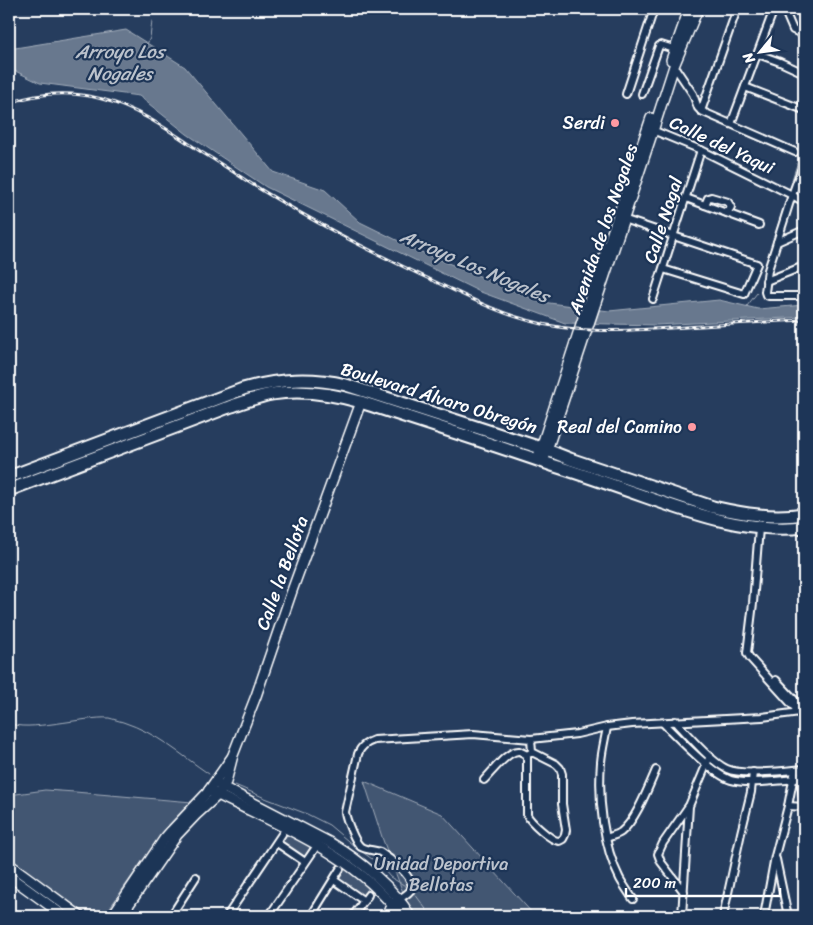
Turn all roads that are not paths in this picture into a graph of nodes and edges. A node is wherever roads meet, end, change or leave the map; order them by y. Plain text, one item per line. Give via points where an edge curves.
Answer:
1 (654, 9) edge
2 (689, 9) edge
3 (698, 9) edge
4 (736, 9) edge
5 (774, 9) edge
6 (784, 9) edge
7 (804, 35) edge
8 (674, 49) junction
9 (758, 54) junction
10 (674, 66) junction
11 (804, 73) edge
12 (745, 87) junction
13 (626, 94) dead end
14 (642, 94) dead end
15 (701, 110) junction
16 (804, 110) edge
17 (731, 124) junction
18 (650, 130) junction
19 (701, 150) junction
20 (795, 152) dead end
21 (804, 162) edge
22 (792, 195) junction
23 (686, 198) junction
24 (804, 202) edge
25 (704, 205) junction
26 (727, 214) junction
27 (623, 219) junction
28 (759, 225) dead end
29 (804, 230) edge
30 (673, 237) junction
31 (777, 242) junction
32 (804, 266) edge
33 (663, 269) junction
34 (766, 281) junction
35 (804, 296) edge
36 (652, 299) dead end
37 (591, 306) junction
38 (361, 402) junction
39 (544, 449) junction
40 (540, 461) junction
41 (9, 477) edge
42 (9, 490) edge
43 (804, 514) edge
44 (804, 527) edge
45 (759, 528) junction
46 (803, 713) edge
47 (675, 722) junction
48 (662, 723) junction
49 (607, 727) junction
50 (532, 739) junction
51 (530, 754) junction
52 (233, 755) junction
53 (710, 756) junction
54 (706, 764) junction
55 (656, 770) dead end
56 (800, 770) edge
57 (753, 772) junction
58 (799, 778) edge
59 (484, 780) dead end
60 (752, 782) junction
61 (212, 786) junction
62 (221, 791) junction
63 (689, 806) junction
64 (788, 806) junction
65 (804, 808) edge
66 (285, 828) junction
67 (607, 838) junction
68 (276, 842) junction
69 (317, 844) junction
70 (775, 856) junction
71 (305, 862) junction
72 (345, 862) junction
73 (9, 864) edge
74 (9, 876) edge
75 (196, 877) dead end
76 (334, 880) junction
77 (684, 893) junction
78 (368, 894) dead end
79 (633, 899) dead end
80 (364, 901) junction
81 (395, 902) junction
82 (64, 916) edge
83 (80, 916) edge
84 (112, 916) edge
85 (121, 916) edge
86 (171, 916) edge
87 (227, 916) edge
88 (269, 916) edge
89 (311, 916) edge
90 (353, 916) edge
91 (384, 916) edge
92 (401, 916) edge
93 (410, 916) edge
94 (682, 916) edge
95 (723, 916) edge
96 (764, 916) edge
97 (788, 916) edge

1 - 13 street
2 - 8 street, Avenida de los Nogales
3 - 10 street, Avenida de los Nogales
4 - 15 street
5 - 9 street
6 - 7 street via 793,30
8 - 14 street via 659,46
8 - 18 street, Avenida de los Nogales
9 - 11 street
9 - 12 street
10 - 15 street
10 - 18 street, Avenida de los Nogales
12 - 16 street
12 - 17 street
15 - 17 street
17 - 20 street
18 - 19 street, Calle del Yaqui
18 - 27 street, Avenida de los Nogales
18 - 37 street, Avenida de los Nogales
19 - 22 street, Calle del Yaqui
19 - 23 street, Calle Nogal
21 - 22 street
22 - 24 street, Calle del Yaqui
22 - 31 street
23 - 25 street
23 - 30 street, Calle Nogal
25 - 26 street
25 - 26 street via 711,197 728,202 731,207
26 - 28 street
27 - 30 street
27 - 37 street, Avenida de los Nogales
29 - 31 street
30 - 33 street, Calle Nogal
30 - 33 street via 757,264 744,294
31 - 34 street
32 - 34 street
33 - 36 street, Calle Nogal
34 - 35 street via 766,295
37 - 39 street, Avenida de los Nogales
38 - 40 highway, Boulevard Álvaro Obregón
38 - 42 highway, Boulevard Álvaro Obregón via 294,392 258,397
38 - 52 street, Calle la Bellota
39 - 40 street, Avenida de los Nogales
39 - 41 highway, Boulevard Álvaro Obregón via 346,385 302,379 244,389
39 - 43 highway, Boulevard Álvaro Obregón via 714,507 772,516
40 - 45 highway, Boulevard Álvaro Obregón via 684,510
44 - 45 highway, Boulevard Álvaro Obregón
45 - 46 street via 748,655
46 - 47 street
47 - 48 street
47 - 53 street
48 - 49 street
48 - 54 street
49 - 50 street
49 - 67 street via 600,793
50 - 51 street
50 - 81 street via 473,734 374,740 360,748 346,818 361,847 382,853 409,876 411,889
51 - 51 street via 527,815 552,839 563,840 566,830 560,768
51 - 59 street via 520,751 511,754
52 - 61 street, Calle la Bellota
52 - 62 street, Calle la Bellota via 229,776
53 - 54 street
53 - 57 street via 728,770
54 - 60 street via 730,780
54 - 63 street
55 - 67 street via 629,824
56 - 57 street
56 - 58 street
57 - 60 street
58 - 60 street
58 - 64 street
58 - 65 street
60 - 95 street
61 - 62 street
61 - 84 street, Calle la Bellota via 171,831
62 - 66 street
62 - 85 street via 177,834
63 - 77 street
63 - 77 street via 658,854
64 - 65 street
64 - 70 street
66 - 68 street
66 - 69 street
67 - 79 street via 614,867
68 - 71 street
68 - 87 street
69 - 71 street
69 - 72 street
70 - 96 street
70 - 97 street
71 - 88 street
72 - 76 street
72 - 81 street via 377,878
73 - 83 street
74 - 82 street
75 - 86 street
76 - 80 street
76 - 89 street
77 - 94 street
78 - 80 street
80 - 90 street
81 - 91 street
81 - 92 street
81 - 93 street

